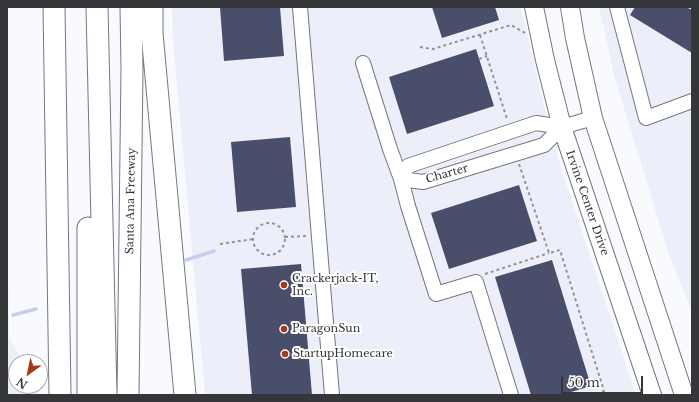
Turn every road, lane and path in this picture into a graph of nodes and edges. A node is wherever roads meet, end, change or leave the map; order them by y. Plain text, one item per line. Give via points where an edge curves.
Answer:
1 (54, 7) edge
2 (86, 7) edge
3 (97, 7) edge
4 (132, 7) edge
5 (152, 7) edge
6 (300, 7) edge
7 (534, 7) edge
8 (570, 7) edge
9 (617, 7) edge
10 (480, 35) junction
11 (540, 37) junction
12 (420, 47) dead end
13 (487, 56) junction
14 (479, 59) dead end
15 (363, 63) dead end
16 (692, 101) edge
17 (593, 118) junction
18 (562, 127) junction
19 (511, 132) junction
20 (516, 153) junction
21 (401, 179) junction
22 (318, 235) junction
23 (285, 238) junction
24 (253, 239) junction
25 (220, 244) dead end
26 (548, 253) junction
27 (476, 282) junction
28 (60, 395) edge
29 (88, 395) edge
30 (106, 395) edge
31 (128, 395) edge
32 (185, 395) edge
33 (332, 395) edge
34 (511, 395) edge
35 (594, 395) edge
36 (652, 395) edge
37 (684, 395) edge

1 - 28 highway
2 - 29 highway
3 - 30 highway
4 - 31 highway, Santa Ana Freeway
5 - 32 highway via 152,33
6 - 22 street
7 - 11 main road, Irvine Center Drive
8 - 17 main road via 574,38
9 - 16 street via 646,118
10 - 11 path via 511,25 525,33
10 - 12 path via 434,49
10 - 13 path
11 - 18 main road, Irvine Center Drive
13 - 14 path
13 - 19 path
15 - 21 street
17 - 18 street, Charter
17 - 37 main road
18 - 19 street, Charter via 536,123
18 - 20 street, Charter via 544,145
18 - 36 main road, Irvine Center Drive
19 - 21 street, Charter via 408,166
20 - 21 street, Charter via 423,182
20 - 26 path
21 - 27 street via 436,294
22 - 23 path
22 - 33 street
23 - 24 path via 280,228 270,223 257,229
23 - 24 path via 278,252 268,255 255,248
24 - 25 path
26 - 27 path via 484,274
26 - 35 path via 560,250 604,391
27 - 34 street

